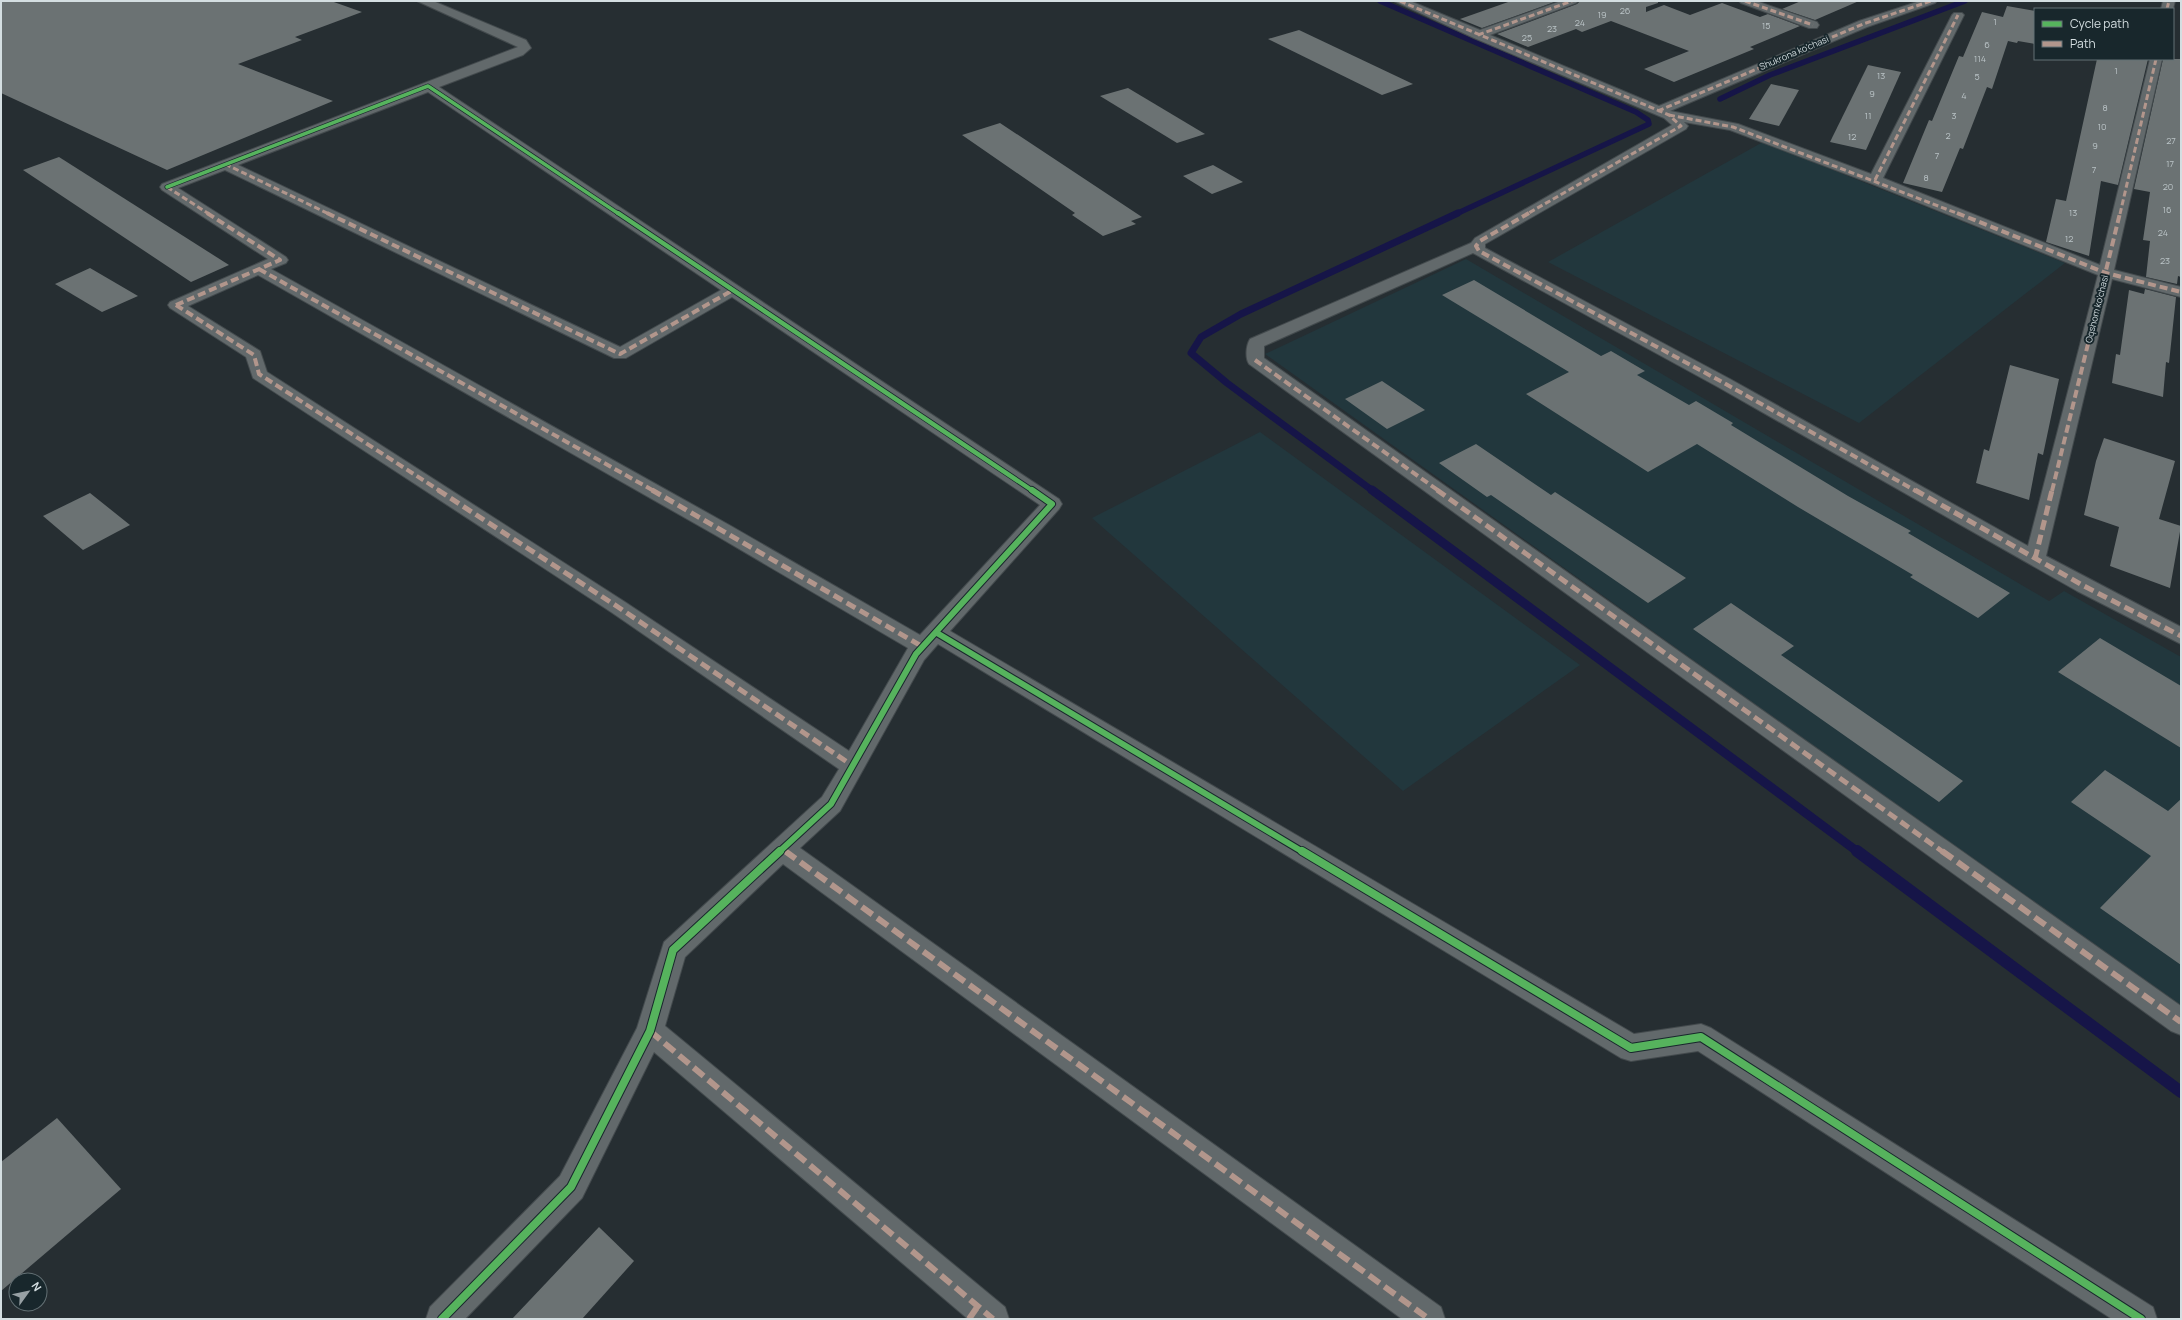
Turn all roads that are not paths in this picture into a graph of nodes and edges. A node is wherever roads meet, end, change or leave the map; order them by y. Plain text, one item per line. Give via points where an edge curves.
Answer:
1 (423, 1) edge
2 (1400, 1) edge
3 (1572, 1) edge
4 (1745, 1) edge
5 (1931, 1) edge
6 (1958, 15) dead end
7 (1813, 25) dead end
8 (1478, 35) junction
9 (2156, 60) edge
10 (428, 86) junction
11 (1664, 113) junction
12 (225, 164) junction
13 (1875, 180) junction
14 (1476, 246) junction
15 (259, 269) junction
16 (2106, 273) junction
17 (732, 290) junction
18 (2181, 292) edge
19 (2035, 559) junction
20 (2181, 636) edge
21 (930, 640) junction
22 (853, 766) junction
23 (782, 849) junction
24 (2181, 1022) edge
25 (650, 1031) junction
26 (980, 1315) edge
27 (442, 1319) edge
28 (1429, 1319) edge
29 (2141, 1319) edge

1 - 10 street via 522,43 526,48
2 - 8 street
3 - 8 street
4 - 7 street
5 - 11 street, Shukrona ko'chasi via 1862,24
6 - 13 street
8 - 11 street
9 - 16 street, Oqshom ko'chasi
10 - 12 street
10 - 17 street
11 - 13 street via 1733,127
11 - 14 street via 1681,126 1480,241
12 - 15 street via 167,187 280,260
12 - 17 street via 620,354
13 - 16 street
14 - 19 street via 1479,252 1724,383
14 - 24 street via 1256,343 1255,360
15 - 21 street via 724,531
15 - 22 street via 176,305 254,355 259,374 618,607
16 - 18 street
16 - 19 street, Oqshom ko'chasi
17 - 21 street via 1052,504
19 - 20 street
21 - 22 street via 916,654
21 - 29 street via 1631,1048 1701,1037
22 - 23 street via 831,804
23 - 25 street via 673,950
23 - 28 street
25 - 26 street
25 - 27 street via 571,1187

